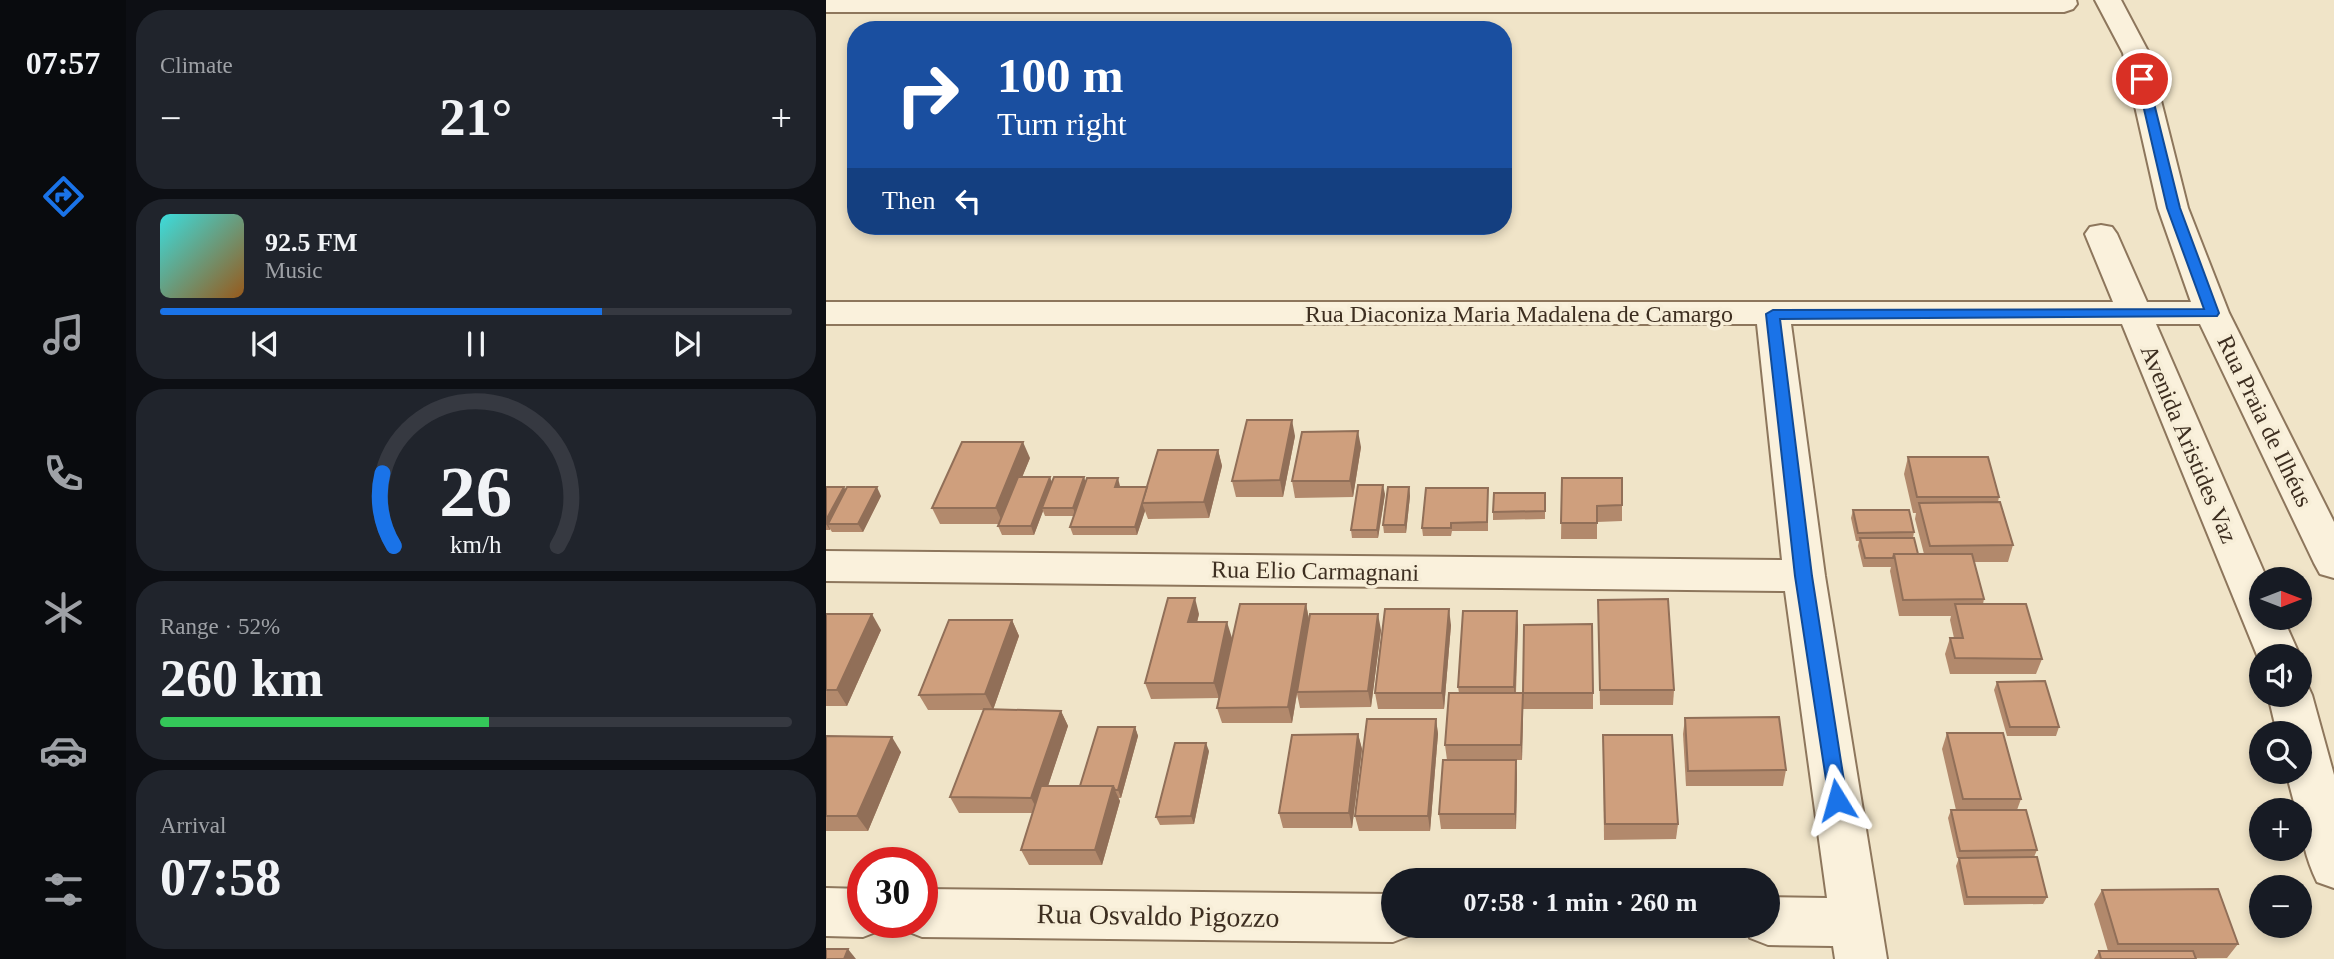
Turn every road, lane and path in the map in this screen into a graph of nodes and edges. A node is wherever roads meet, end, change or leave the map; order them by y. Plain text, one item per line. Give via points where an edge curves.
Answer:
1 (2108, 0) edge
2 (2063, 2) edge
3 (826, 4) edge
4 (2101, 234) dead end
5 (826, 313) edge
6 (2134, 313) junction
7 (2212, 313) junction
8 (1773, 314) junction
9 (2334, 563) edge
10 (826, 566) edge
11 (1804, 576) junction
12 (2249, 585) edge
13 (2293, 707) edge
14 (2334, 866) edge
15 (826, 912) edge
16 (847, 912) edge
17 (938, 913) edge
18 (1381, 918) edge
19 (1780, 924) edge
20 (1858, 940) edge

1 - 7 street, Rua Praia de Ilhéus via 2136,53 2173,208
2 - 3 street
4 - 6 street, Avenida Aristides Vaz
5 - 8 street, Rua Diaconiza Maria Madalena de Camargo
6 - 7 street, Rua Diaconiza Maria Madalena de Camargo
6 - 8 street, Rua Diaconiza Maria Madalena de Camargo
6 - 12 street, Avenida Aristides Vaz
7 - 9 street, Rua Praia de Ilhéus
8 - 11 street
10 - 11 street, Rua Elio Carmagnani
11 - 20 street
13 - 14 street
15 - 16 street
17 - 18 street, Rua Osvaldo Pigozzo
19 - 20 street

